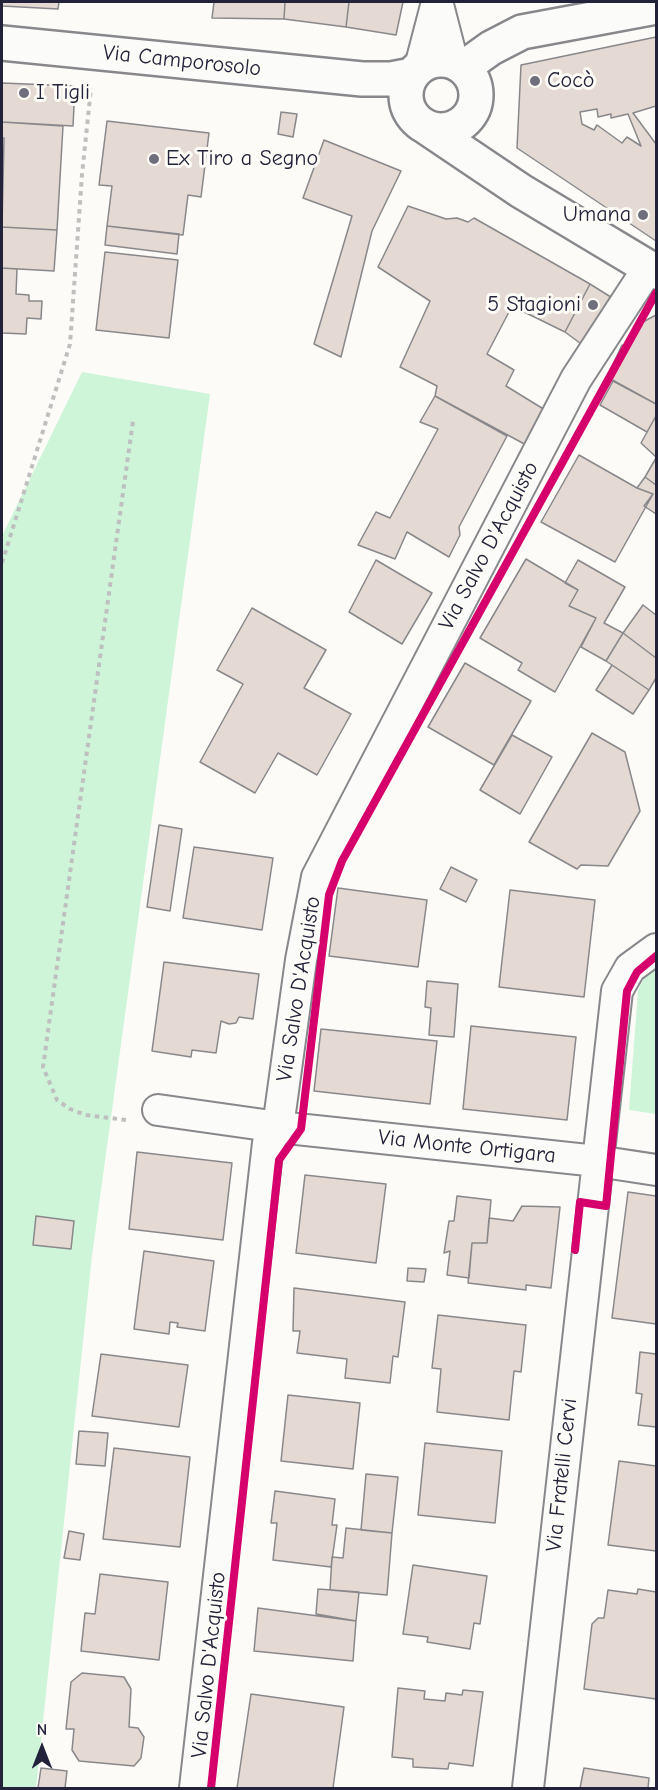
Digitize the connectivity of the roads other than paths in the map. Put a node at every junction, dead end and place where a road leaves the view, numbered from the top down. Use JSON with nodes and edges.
{"nodes":[{"id":1,"x":437,"y":2,"type":"edge"},
{"id":2,"x":657,"y":7,"type":"edge"},
{"id":3,"x":2,"y":43,"type":"edge"},
{"id":4,"x":458,"y":65,"type":"junction"},
{"id":5,"x":416,"y":71,"type":"junction"},
{"id":6,"x":362,"y":79,"type":"junction"},
{"id":7,"x":472,"y":111,"type":"junction"},
{"id":8,"x":416,"y":116,"type":"junction"},
{"id":9,"x":521,"y":191,"type":"junction"},
{"id":10,"x":653,"y":269,"type":"edge"},
{"id":11,"x":657,"y":949,"type":"edge"},
{"id":12,"x":158,"y":1110,"type":"road end"},
{"id":13,"x":278,"y":1126,"type":"junction"},
{"id":14,"x":597,"y":1161,"type":"junction"},
{"id":15,"x":657,"y":1170,"type":"edge"},
{"id":16,"x":195,"y":1788,"type":"edge"},
{"id":17,"x":528,"y":1788,"type":"edge"}],
"edges":[{"from":1,"to":4,"type":"street"},
{"from":1,"to":5,"type":"street"},
{"from":2,"to":4,"type":"street"},
{"from":3,"to":6,"type":"street","name":"Via Camporosolo"},
{"from":4,"to":5,"type":"street"},
{"from":4,"to":7,"type":"street"},
{"from":5,"to":6,"type":"street","name":"Via Camporosolo"},
{"from":5,"to":8,"type":"street"},
{"from":6,"to":8,"type":"street","name":"Via Camporosolo"},
{"from":7,"to":8,"type":"street"},
{"from":7,"to":9,"type":"street"},
{"from":8,"to":9,"type":"street","name":"Via Camporosolo"},
{"from":9,"to":10,"type":"street"},
{"from":10,"to":13,"type":"street","name":"Via Salvo D'Acquisto"},
{"from":11,"to":14,"type":"street","name":"Via Fratelli Cervi"},
{"from":12,"to":13,"type":"street","name":"Via Monte Ortigara"},
{"from":13,"to":14,"type":"street","name":"Via Monte Ortigara"},
{"from":13,"to":16,"type":"street","name":"Via Salvo D'Acquisto"},
{"from":14,"to":15,"type":"street","name":"Via Monte Ortigara"},
{"from":14,"to":17,"type":"street","name":"Via Fratelli Cervi"}]}
